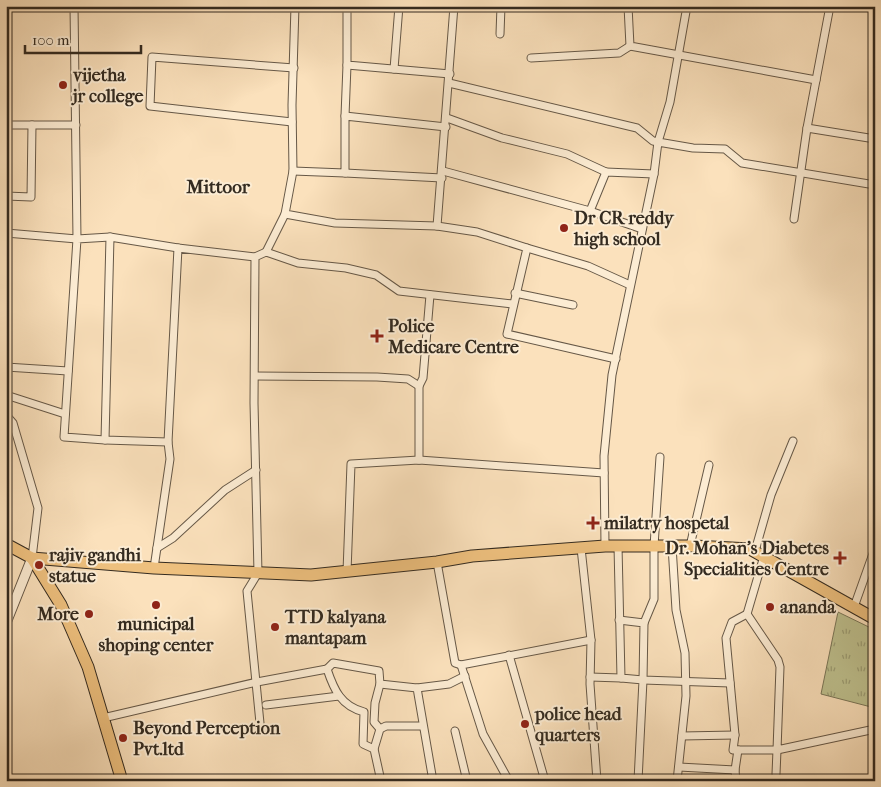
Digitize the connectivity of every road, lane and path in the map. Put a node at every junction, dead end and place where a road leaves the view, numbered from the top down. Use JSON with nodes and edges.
{"nodes":[{"id":1,"x":74,"y":6,"type":"edge"},
{"id":2,"x":295,"y":6,"type":"edge"},
{"id":3,"x":347,"y":6,"type":"edge"},
{"id":4,"x":399,"y":6,"type":"edge"},
{"id":5,"x":454,"y":6,"type":"edge"},
{"id":6,"x":501,"y":6,"type":"edge"},
{"id":7,"x":628,"y":6,"type":"edge"},
{"id":8,"x":687,"y":6,"type":"edge"},
{"id":9,"x":830,"y":6,"type":"edge"},
{"id":10,"x":500,"y":34,"type":"dead end"},
{"id":11,"x":630,"y":46,"type":"junction"},
{"id":12,"x":678,"y":53,"type":"junction"},
{"id":13,"x":531,"y":58,"type":"dead end"},
{"id":14,"x":347,"y":65,"type":"junction"},
{"id":15,"x":294,"y":68,"type":"junction"},
{"id":16,"x":394,"y":69,"type":"junction"},
{"id":17,"x":450,"y":74,"type":"junction"},
{"id":18,"x":816,"y":80,"type":"junction"},
{"id":19,"x":449,"y":82,"type":"junction"},
{"id":20,"x":345,"y":116,"type":"junction"},
{"id":21,"x":446,"y":118,"type":"junction"},
{"id":22,"x":292,"y":122,"type":"junction"},
{"id":23,"x":76,"y":124,"type":"junction"},
{"id":24,"x":6,"y":125,"type":"edge"},
{"id":25,"x":32,"y":125,"type":"junction"},
{"id":26,"x":446,"y":127,"type":"junction"},
{"id":27,"x":807,"y":128,"type":"junction"},
{"id":28,"x":875,"y":139,"type":"edge"},
{"id":29,"x":658,"y":142,"type":"junction"},
{"id":30,"x":294,"y":171,"type":"junction"},
{"id":31,"x":606,"y":172,"type":"junction"},
{"id":32,"x":801,"y":172,"type":"junction"},
{"id":33,"x":345,"y":173,"type":"junction"},
{"id":34,"x":654,"y":174,"type":"junction"},
{"id":35,"x":442,"y":175,"type":"junction"},
{"id":36,"x":875,"y":185,"type":"edge"},
{"id":37,"x":6,"y":196,"type":"edge"},
{"id":38,"x":590,"y":211,"type":"junction"},
{"id":39,"x":285,"y":214,"type":"junction"},
{"id":40,"x":794,"y":219,"type":"dead end"},
{"id":41,"x":438,"y":226,"type":"junction"},
{"id":42,"x":642,"y":229,"type":"junction"},
{"id":43,"x":6,"y":233,"type":"edge"},
{"id":44,"x":110,"y":237,"type":"junction"},
{"id":45,"x":77,"y":239,"type":"junction"},
{"id":46,"x":178,"y":248,"type":"junction"},
{"id":47,"x":527,"y":248,"type":"junction"},
{"id":48,"x":266,"y":252,"type":"junction"},
{"id":49,"x":255,"y":257,"type":"junction"},
{"id":50,"x":630,"y":285,"type":"junction"},
{"id":51,"x":515,"y":292,"type":"junction"},
{"id":52,"x":430,"y":295,"type":"junction"},
{"id":53,"x":513,"y":304,"type":"junction"},
{"id":54,"x":573,"y":305,"type":"dead end"},
{"id":55,"x":616,"y":359,"type":"junction"},
{"id":56,"x":6,"y":367,"type":"edge"},
{"id":57,"x":68,"y":371,"type":"junction"},
{"id":58,"x":255,"y":376,"type":"junction"},
{"id":59,"x":419,"y":386,"type":"junction"},
{"id":60,"x":6,"y":395,"type":"edge"},
{"id":61,"x":65,"y":414,"type":"junction"},
{"id":62,"x":6,"y":415,"type":"edge"},
{"id":63,"x":105,"y":440,"type":"junction"},
{"id":64,"x":793,"y":441,"type":"dead end"},
{"id":65,"x":168,"y":442,"type":"junction"},
{"id":66,"x":660,"y":457,"type":"dead end"},
{"id":67,"x":418,"y":460,"type":"junction"},
{"id":68,"x":709,"y":465,"type":"dead end"},
{"id":69,"x":256,"y":470,"type":"junction"},
{"id":70,"x":604,"y":473,"type":"junction"},
{"id":71,"x":6,"y":544,"type":"edge"},
{"id":72,"x":605,"y":546,"type":"junction"},
{"id":73,"x":618,"y":546,"type":"junction"},
{"id":74,"x":654,"y":546,"type":"junction"},
{"id":75,"x":672,"y":546,"type":"junction"},
{"id":76,"x":690,"y":546,"type":"junction"},
{"id":77,"x":157,"y":548,"type":"junction"},
{"id":78,"x":581,"y":548,"type":"junction"},
{"id":79,"x":875,"y":548,"type":"edge"},
{"id":80,"x":759,"y":554,"type":"junction"},
{"id":81,"x":32,"y":558,"type":"junction"},
{"id":82,"x":437,"y":562,"type":"junction"},
{"id":83,"x":154,"y":568,"type":"junction"},
{"id":84,"x":347,"y":572,"type":"junction"},
{"id":85,"x":258,"y":573,"type":"junction"},
{"id":86,"x":854,"y":607,"type":"junction"},
{"id":87,"x":747,"y":614,"type":"junction"},
{"id":88,"x":875,"y":619,"type":"edge"},
{"id":89,"x":7,"y":620,"type":"edge"},
{"id":90,"x":619,"y":620,"type":"junction"},
{"id":91,"x":644,"y":623,"type":"junction"},
{"id":92,"x":592,"y":640,"type":"junction"},
{"id":93,"x":510,"y":655,"type":"junction"},
{"id":94,"x":461,"y":665,"type":"junction"},
{"id":95,"x":327,"y":669,"type":"junction"},
{"id":96,"x":465,"y":676,"type":"junction"},
{"id":97,"x":590,"y":677,"type":"junction"},
{"id":98,"x":620,"y":678,"type":"junction"},
{"id":99,"x":643,"y":680,"type":"junction"},
{"id":100,"x":257,"y":682,"type":"junction"},
{"id":101,"x":686,"y":682,"type":"junction"},
{"id":102,"x":730,"y":683,"type":"junction"},
{"id":103,"x":380,"y":684,"type":"junction"},
{"id":104,"x":417,"y":688,"type":"junction"},
{"id":105,"x":339,"y":696,"type":"junction"},
{"id":106,"x":266,"y":706,"type":"dead end"},
{"id":107,"x":103,"y":718,"type":"junction"},
{"id":108,"x":260,"y":723,"type":"dead end"},
{"id":109,"x":422,"y":726,"type":"junction"},
{"id":110,"x":380,"y":729,"type":"junction"},
{"id":111,"x":875,"y":729,"type":"edge"},
{"id":112,"x":455,"y":731,"type":"dead end"},
{"id":113,"x":734,"y":735,"type":"junction"},
{"id":114,"x":682,"y":736,"type":"junction"},
{"id":115,"x":374,"y":749,"type":"junction"},
{"id":116,"x":738,"y":750,"type":"junction"},
{"id":117,"x":777,"y":750,"type":"junction"},
{"id":118,"x":679,"y":767,"type":"junction"},
{"id":119,"x":735,"y":770,"type":"junction"},
{"id":120,"x":776,"y":774,"type":"dead end"},
{"id":121,"x":122,"y":781,"type":"edge"},
{"id":122,"x":381,"y":781,"type":"edge"},
{"id":123,"x":433,"y":781,"type":"edge"},
{"id":124,"x":467,"y":781,"type":"edge"},
{"id":125,"x":509,"y":781,"type":"edge"},
{"id":126,"x":545,"y":781,"type":"edge"},
{"id":127,"x":597,"y":781,"type":"edge"},
{"id":128,"x":638,"y":781,"type":"edge"},
{"id":129,"x":677,"y":781,"type":"edge"},
{"id":130,"x":736,"y":781,"type":"edge"}],
"edges":[{"from":1,"to":23,"type":"street"},
{"from":2,"to":15,"type":"street"},
{"from":3,"to":14,"type":"street"},
{"from":4,"to":16,"type":"street"},
{"from":5,"to":17,"type":"street"},
{"from":6,"to":10,"type":"street"},
{"from":7,"to":11,"type":"street"},
{"from":8,"to":12,"type":"street"},
{"from":9,"to":18,"type":"street"},
{"from":11,"to":12,"type":"street"},
{"from":11,"to":13,"type":"street"},
{"from":12,"to":18,"type":"street"},
{"from":12,"to":29,"type":"street"},
{"from":14,"to":16,"type":"street"},
{"from":14,"to":20,"type":"street"},
{"from":15,"to":22,"type":"street"},
{"from":15,"to":22,"type":"street"},
{"from":16,"to":17,"type":"street"},
{"from":17,"to":19,"type":"street"},
{"from":18,"to":27,"type":"street"},
{"from":19,"to":21,"type":"street"},
{"from":19,"to":29,"type":"street"},
{"from":20,"to":26,"type":"street"},
{"from":20,"to":33,"type":"street"},
{"from":21,"to":26,"type":"street"},
{"from":21,"to":31,"type":"street"},
{"from":22,"to":30,"type":"street"},
{"from":23,"to":25,"type":"street"},
{"from":23,"to":45,"type":"street"},
{"from":24,"to":25,"type":"street"},
{"from":25,"to":37,"type":"street"},
{"from":26,"to":35,"type":"street"},
{"from":27,"to":28,"type":"street"},
{"from":27,"to":32,"type":"street"},
{"from":29,"to":32,"type":"street"},
{"from":29,"to":34,"type":"street"},
{"from":30,"to":33,"type":"street"},
{"from":30,"to":39,"type":"street"},
{"from":31,"to":34,"type":"street"},
{"from":31,"to":38,"type":"street"},
{"from":32,"to":36,"type":"street"},
{"from":32,"to":40,"type":"street"},
{"from":33,"to":35,"type":"street"},
{"from":34,"to":42,"type":"street"},
{"from":35,"to":38,"type":"street"},
{"from":35,"to":41,"type":"street"},
{"from":38,"to":42,"type":"street"},
{"from":39,"to":41,"type":"street"},
{"from":39,"to":48,"type":"street"},
{"from":41,"to":47,"type":"street"},
{"from":42,"to":50,"type":"street"},
{"from":43,"to":45,"type":"street"},
{"from":44,"to":45,"type":"street"},
{"from":44,"to":46,"type":"street"},
{"from":44,"to":63,"type":"street"},
{"from":45,"to":57,"type":"street"},
{"from":46,"to":49,"type":"street"},
{"from":46,"to":65,"type":"street"},
{"from":47,"to":50,"type":"street"},
{"from":47,"to":51,"type":"street"},
{"from":48,"to":49,"type":"street"},
{"from":48,"to":52,"type":"street"},
{"from":49,"to":58,"type":"street"},
{"from":50,"to":55,"type":"street"},
{"from":51,"to":53,"type":"street"},
{"from":51,"to":54,"type":"street"},
{"from":52,"to":53,"type":"street"},
{"from":52,"to":59,"type":"street"},
{"from":53,"to":55,"type":"street"},
{"from":55,"to":70,"type":"street"},
{"from":56,"to":57,"type":"street"},
{"from":57,"to":61,"type":"street"},
{"from":58,"to":59,"type":"street"},
{"from":58,"to":69,"type":"street"},
{"from":59,"to":67,"type":"street"},
{"from":60,"to":61,"type":"street"},
{"from":61,"to":63,"type":"street"},
{"from":62,"to":81,"type":"street"},
{"from":63,"to":65,"type":"street"},
{"from":64,"to":80,"type":"street"},
{"from":65,"to":77,"type":"street"},
{"from":66,"to":74,"type":"street"},
{"from":67,"to":70,"type":"street"},
{"from":67,"to":84,"type":"street"},
{"from":68,"to":76,"type":"street"},
{"from":69,"to":77,"type":"street"},
{"from":69,"to":85,"type":"street"},
{"from":70,"to":72,"type":"street"},
{"from":71,"to":81,"type":"main road"},
{"from":72,"to":73,"type":"main road"},
{"from":72,"to":78,"type":"main road"},
{"from":73,"to":74,"type":"main road"},
{"from":73,"to":90,"type":"street"},
{"from":74,"to":75,"type":"main road"},
{"from":74,"to":91,"type":"street"},
{"from":75,"to":76,"type":"main road"},
{"from":75,"to":101,"type":"street"},
{"from":76,"to":80,"type":"main road"},
{"from":77,"to":83,"type":"street"},
{"from":78,"to":82,"type":"main road"},
{"from":78,"to":92,"type":"street"},
{"from":79,"to":86,"type":"street"},
{"from":80,"to":86,"type":"main road"},
{"from":80,"to":87,"type":"street"},
{"from":81,"to":83,"type":"main road"},
{"from":81,"to":89,"type":"street"},
{"from":81,"to":107,"type":"main road"},
{"from":82,"to":84,"type":"main road"},
{"from":82,"to":94,"type":"street"},
{"from":83,"to":85,"type":"main road"},
{"from":84,"to":85,"type":"main road"},
{"from":85,"to":100,"type":"street"},
{"from":86,"to":88,"type":"main road"},
{"from":87,"to":102,"type":"street"},
{"from":87,"to":117,"type":"street"},
{"from":90,"to":91,"type":"street"},
{"from":90,"to":98,"type":"street"},
{"from":91,"to":99,"type":"street"},
{"from":92,"to":93,"type":"street"},
{"from":92,"to":97,"type":"street"},
{"from":93,"to":94,"type":"street"},
{"from":93,"to":126,"type":"street"},
{"from":94,"to":96,"type":"street"},
{"from":95,"to":100,"type":"street"},
{"from":95,"to":103,"type":"street"},
{"from":95,"to":105,"type":"street"},
{"from":96,"to":104,"type":"street"},
{"from":96,"to":125,"type":"street"},
{"from":97,"to":98,"type":"street"},
{"from":97,"to":127,"type":"street"},
{"from":98,"to":99,"type":"street"},
{"from":99,"to":101,"type":"street"},
{"from":99,"to":128,"type":"street"},
{"from":100,"to":107,"type":"street"},
{"from":100,"to":108,"type":"street"},
{"from":101,"to":102,"type":"street"},
{"from":101,"to":114,"type":"street"},
{"from":102,"to":113,"type":"street"},
{"from":103,"to":104,"type":"street"},
{"from":103,"to":110,"type":"street"},
{"from":104,"to":109,"type":"street"},
{"from":105,"to":106,"type":"street"},
{"from":105,"to":115,"type":"street"},
{"from":107,"to":121,"type":"main road"},
{"from":109,"to":110,"type":"street"},
{"from":109,"to":123,"type":"street"},
{"from":110,"to":115,"type":"street"},
{"from":111,"to":117,"type":"street"},
{"from":112,"to":124,"type":"street"},
{"from":113,"to":114,"type":"street"},
{"from":113,"to":116,"type":"street"},
{"from":114,"to":118,"type":"street"},
{"from":115,"to":122,"type":"street"},
{"from":116,"to":117,"type":"street"},
{"from":116,"to":119,"type":"street"},
{"from":117,"to":120,"type":"street"},
{"from":118,"to":119,"type":"street"},
{"from":118,"to":129,"type":"street"},
{"from":119,"to":130,"type":"street"}]}
